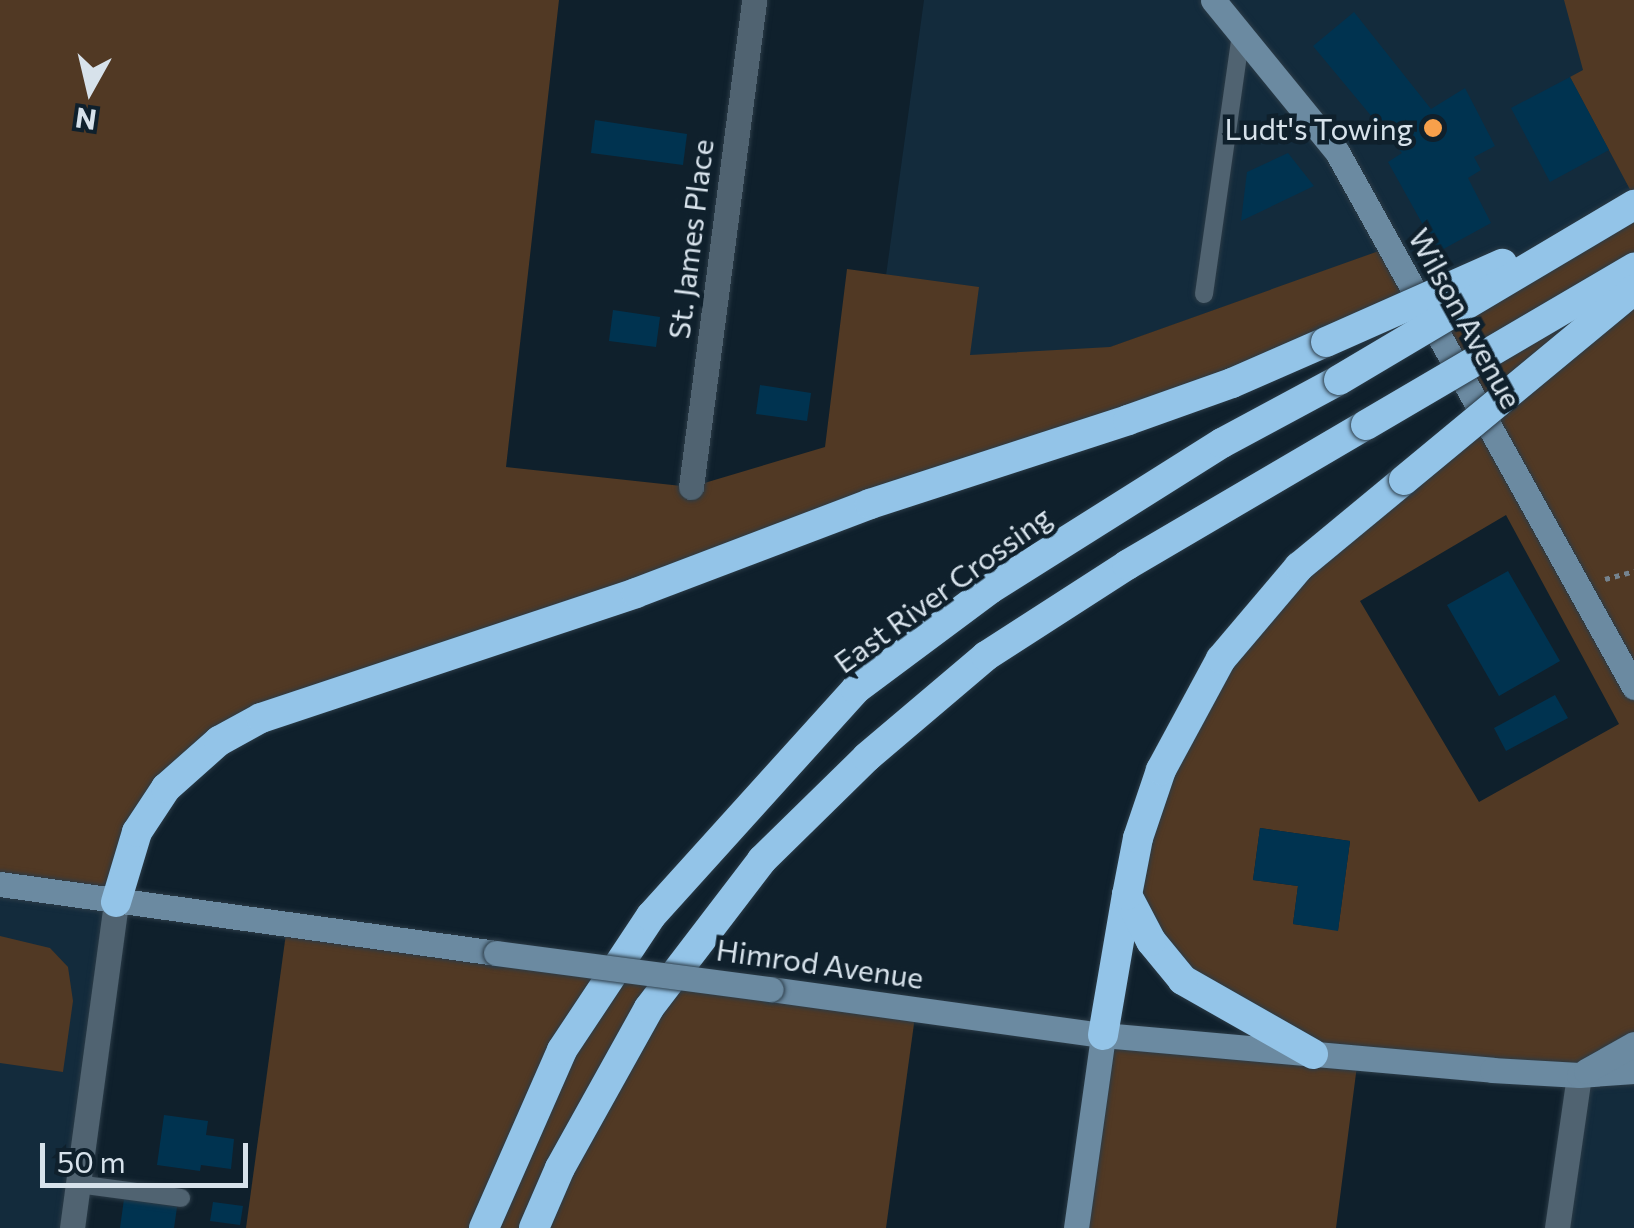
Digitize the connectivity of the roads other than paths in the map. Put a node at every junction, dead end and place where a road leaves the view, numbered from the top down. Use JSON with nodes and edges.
{"nodes":[{"id":1,"x":754,"y":0,"type":"edge"},
{"id":2,"x":1212,"y":0,"type":"edge"},
{"id":3,"x":1241,"y":35,"type":"junction"},
{"id":4,"x":1631,"y":207,"type":"edge"},
{"id":5,"x":1634,"y":268,"type":"edge"},
{"id":6,"x":1634,"y":290,"type":"edge"},
{"id":7,"x":1204,"y":294,"type":"dead end"},
{"id":8,"x":691,"y":486,"type":"dead end"},
{"id":9,"x":1634,"y":687,"type":"edge"},
{"id":10,"x":0,"y":884,"type":"edge"},
{"id":11,"x":1127,"y":895,"type":"junction"},
{"id":12,"x":116,"y":902,"type":"junction"},
{"id":13,"x":1102,"y":1035,"type":"junction"},
{"id":14,"x":1634,"y":1044,"type":"edge"},
{"id":15,"x":1313,"y":1054,"type":"junction"},
{"id":16,"x":1634,"y":1071,"type":"edge"},
{"id":17,"x":1579,"y":1075,"type":"junction"},
{"id":18,"x":78,"y":1184,"type":"junction"},
{"id":19,"x":181,"y":1198,"type":"dead end"},
{"id":20,"x":72,"y":1228,"type":"edge"},
{"id":21,"x":484,"y":1228,"type":"edge"},
{"id":22,"x":534,"y":1228,"type":"edge"},
{"id":23,"x":1076,"y":1228,"type":"edge"},
{"id":24,"x":1557,"y":1228,"type":"edge"}],
"edges":[{"from":1,"to":8,"type":"street","name":"St. James Place"},
{"from":2,"to":3,"type":"main road","name":"Wilson Avenue"},
{"from":3,"to":7,"type":"lane"},
{"from":3,"to":9,"type":"main road","name":"Wilson Avenue"},
{"from":4,"to":12,"type":"highway","bridge":true},
{"from":4,"to":21,"type":"highway","name":"East River Crossing","bridge":true},
{"from":5,"to":22,"type":"highway","bridge":true},
{"from":6,"to":11,"type":"highway","bridge":true},
{"from":10,"to":12,"type":"main road","name":"Himrod Avenue"},
{"from":11,"to":13,"type":"highway"},
{"from":11,"to":15,"type":"highway"},
{"from":12,"to":13,"type":"main road","name":"Himrod Avenue","bridge":true},
{"from":12,"to":18,"type":"street"},
{"from":13,"to":15,"type":"main road","name":"Himrod Avenue"},
{"from":13,"to":23,"type":"main road"},
{"from":14,"to":17,"type":"main road"},
{"from":15,"to":17,"type":"main road","name":"Himrod Avenue"},
{"from":16,"to":17,"type":"main road","name":"Himrod Avenue"},
{"from":17,"to":24,"type":"street"},
{"from":18,"to":19,"type":"lane"},
{"from":18,"to":20,"type":"street"}]}
